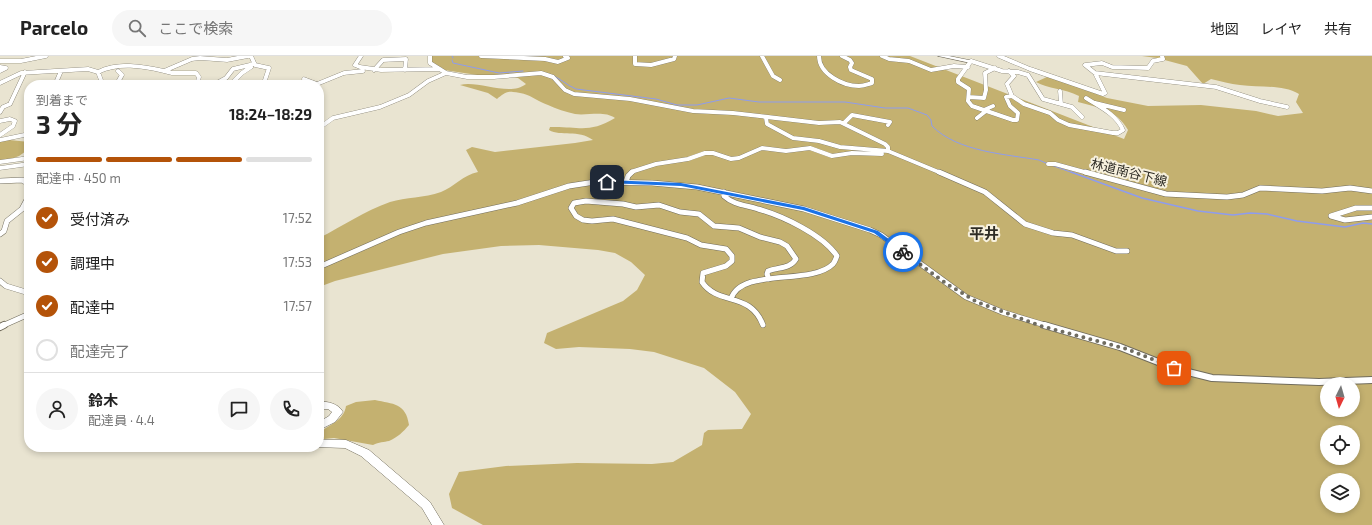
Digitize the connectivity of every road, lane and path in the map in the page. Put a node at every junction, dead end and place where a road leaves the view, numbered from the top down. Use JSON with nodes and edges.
{"nodes":[{"id":1,"x":13,"y":56,"type":"edge"},
{"id":2,"x":46,"y":56,"type":"edge"},
{"id":3,"x":249,"y":56,"type":"edge"},
{"id":4,"x":361,"y":56,"type":"edge"},
{"id":5,"x":430,"y":56,"type":"edge"},
{"id":6,"x":481,"y":56,"type":"edge"},
{"id":7,"x":565,"y":56,"type":"edge"},
{"id":8,"x":635,"y":56,"type":"edge"},
{"id":9,"x":675,"y":56,"type":"edge"},
{"id":10,"x":762,"y":56,"type":"edge"},
{"id":11,"x":819,"y":56,"type":"edge"},
{"id":12,"x":842,"y":56,"type":"edge"},
{"id":13,"x":882,"y":56,"type":"edge"},
{"id":14,"x":940,"y":56,"type":"edge"},
{"id":15,"x":999,"y":56,"type":"edge"},
{"id":16,"x":1162,"y":56,"type":"edge"},
{"id":17,"x":0,"y":61,"type":"edge"},
{"id":18,"x":6,"y":61,"type":"junction"},
{"id":19,"x":971,"y":61,"type":"junction"},
{"id":20,"x":913,"y":63,"type":"junction"},
{"id":21,"x":255,"y":65,"type":"junction"},
{"id":22,"x":109,"y":66,"type":"junction"},
{"id":23,"x":0,"y":67,"type":"edge"},
{"id":24,"x":907,"y":67,"type":"dead end"},
{"id":25,"x":968,"y":67,"type":"junction"},
{"id":26,"x":995,"y":68,"type":"junction"},
{"id":27,"x":88,"y":69,"type":"junction"},
{"id":28,"x":440,"y":69,"type":"junction"},
{"id":29,"x":374,"y":70,"type":"junction"},
{"id":30,"x":383,"y":70,"type":"junction"},
{"id":31,"x":405,"y":70,"type":"junction"},
{"id":32,"x":0,"y":71,"type":"edge"},
{"id":33,"x":61,"y":71,"type":"junction"},
{"id":34,"x":118,"y":71,"type":"dead end"},
{"id":35,"x":164,"y":71,"type":"junction"},
{"id":36,"x":1009,"y":71,"type":"junction"},
{"id":37,"x":25,"y":72,"type":"junction"},
{"id":38,"x":98,"y":72,"type":"junction"},
{"id":39,"x":446,"y":73,"type":"junction"},
{"id":40,"x":1095,"y":73,"type":"junction"},
{"id":41,"x":57,"y":80,"type":"edge"},
{"id":42,"x":101,"y":80,"type":"edge"},
{"id":43,"x":119,"y":80,"type":"edge"},
{"id":44,"x":198,"y":80,"type":"edge"},
{"id":45,"x":222,"y":80,"type":"edge"},
{"id":46,"x":234,"y":80,"type":"edge"},
{"id":47,"x":265,"y":80,"type":"edge"},
{"id":48,"x":780,"y":80,"type":"dead end"},
{"id":49,"x":324,"y":81,"type":"edge"},
{"id":50,"x":0,"y":83,"type":"edge"},
{"id":51,"x":1060,"y":91,"type":"dead end"},
{"id":52,"x":1012,"y":96,"type":"junction"},
{"id":53,"x":969,"y":97,"type":"junction"},
{"id":54,"x":1086,"y":98,"type":"dead end"},
{"id":55,"x":1093,"y":103,"type":"junction"},
{"id":56,"x":1060,"y":104,"type":"junction"},
{"id":57,"x":993,"y":106,"type":"dead end"},
{"id":58,"x":1287,"y":107,"type":"dead end"},
{"id":59,"x":1,"y":109,"type":"edge"},
{"id":60,"x":1124,"y":110,"type":"dead end"},
{"id":61,"x":985,"y":111,"type":"junction"},
{"id":62,"x":1082,"y":117,"type":"dead end"},
{"id":63,"x":766,"y":118,"type":"junction"},
{"id":64,"x":977,"y":118,"type":"dead end"},
{"id":65,"x":1016,"y":120,"type":"junction"},
{"id":66,"x":0,"y":121,"type":"edge"},
{"id":67,"x":844,"y":123,"type":"junction"},
{"id":68,"x":324,"y":124,"type":"edge"},
{"id":69,"x":1010,"y":124,"type":"dead end"},
{"id":70,"x":888,"y":125,"type":"dead end"},
{"id":71,"x":0,"y":135,"type":"edge"},
{"id":72,"x":24,"y":135,"type":"edge"},
{"id":73,"x":0,"y":140,"type":"edge"},
{"id":74,"x":888,"y":151,"type":"junction"},
{"id":75,"x":24,"y":159,"type":"edge"},
{"id":76,"x":0,"y":162,"type":"edge"},
{"id":77,"x":1048,"y":164,"type":"dead end"},
{"id":78,"x":24,"y":165,"type":"edge"},
{"id":79,"x":0,"y":168,"type":"edge"},
{"id":80,"x":0,"y":181,"type":"edge"},
{"id":81,"x":24,"y":181,"type":"edge"},
{"id":82,"x":626,"y":182,"type":"junction"},
{"id":83,"x":1372,"y":191,"type":"edge"},
{"id":84,"x":724,"y":192,"type":"junction"},
{"id":85,"x":24,"y":205,"type":"edge"},
{"id":86,"x":1372,"y":208,"type":"edge"},
{"id":87,"x":1372,"y":218,"type":"edge"},
{"id":88,"x":0,"y":234,"type":"edge"},
{"id":89,"x":1127,"y":251,"type":"dead end"},
{"id":90,"x":324,"y":266,"type":"edge"},
{"id":91,"x":769,"y":279,"type":"junction"},
{"id":92,"x":0,"y":281,"type":"edge"},
{"id":93,"x":24,"y":291,"type":"edge"},
{"id":94,"x":731,"y":299,"type":"junction"},
{"id":95,"x":24,"y":316,"type":"edge"},
{"id":96,"x":763,"y":325,"type":"dead end"},
{"id":97,"x":0,"y":327,"type":"edge"},
{"id":98,"x":1372,"y":380,"type":"edge"},
{"id":99,"x":324,"y":405,"type":"edge"},
{"id":100,"x":324,"y":423,"type":"edge"},
{"id":101,"x":324,"y":444,"type":"edge"},
{"id":102,"x":438,"y":525,"type":"edge"}],
"edges":[{"from":1,"to":18,"type":"street"},
{"from":2,"to":18,"type":"street"},
{"from":3,"to":21,"type":"street"},
{"from":3,"to":35,"type":"street"},
{"from":4,"to":29,"type":"street"},
{"from":5,"to":28,"type":"street"},
{"from":6,"to":7,"type":"street"},
{"from":8,"to":9,"type":"street"},
{"from":10,"to":48,"type":"street"},
{"from":11,"to":12,"type":"street"},
{"from":13,"to":20,"type":"street"},
{"from":14,"to":19,"type":"street"},
{"from":15,"to":40,"type":"street"},
{"from":16,"to":40,"type":"street"},
{"from":17,"to":18,"type":"street"},
{"from":19,"to":25,"type":"street"},
{"from":19,"to":26,"type":"street"},
{"from":20,"to":24,"type":"street"},
{"from":20,"to":25,"type":"street"},
{"from":21,"to":45,"type":"street"},
{"from":21,"to":46,"type":"street"},
{"from":21,"to":47,"type":"street"},
{"from":22,"to":27,"type":"street"},
{"from":22,"to":35,"type":"street"},
{"from":22,"to":38,"type":"street"},
{"from":23,"to":32,"type":"street"},
{"from":25,"to":53,"type":"street"},
{"from":26,"to":36,"type":"street"},
{"from":26,"to":53,"type":"street"},
{"from":27,"to":33,"type":"street"},
{"from":27,"to":38,"type":"street"},
{"from":28,"to":31,"type":"street"},
{"from":28,"to":39,"type":"street"},
{"from":29,"to":30,"type":"street"},
{"from":29,"to":31,"type":"street"},
{"from":30,"to":31,"type":"street"},
{"from":30,"to":49,"type":"street"},
{"from":33,"to":37,"type":"street"},
{"from":33,"to":41,"type":"street"},
{"from":34,"to":43,"type":"street"},
{"from":35,"to":44,"type":"street"},
{"from":36,"to":52,"type":"street"},
{"from":36,"to":56,"type":"street"},
{"from":37,"to":50,"type":"street"},
{"from":37,"to":59,"type":"street"},
{"from":38,"to":42,"type":"street"},
{"from":39,"to":63,"type":"street"},
{"from":39,"to":68,"type":"street"},
{"from":40,"to":58,"type":"street"},
{"from":51,"to":56,"type":"street"},
{"from":52,"to":55,"type":"street"},
{"from":52,"to":65,"type":"street"},
{"from":53,"to":61,"type":"street"},
{"from":54,"to":55,"type":"street"},
{"from":55,"to":60,"type":"street"},
{"from":56,"to":62,"type":"street"},
{"from":57,"to":61,"type":"street"},
{"from":61,"to":64,"type":"street"},
{"from":61,"to":65,"type":"street"},
{"from":63,"to":67,"type":"street"},
{"from":63,"to":74,"type":"street"},
{"from":65,"to":69,"type":"street"},
{"from":66,"to":71,"type":"street"},
{"from":67,"to":70,"type":"street"},
{"from":67,"to":74,"type":"street"},
{"from":72,"to":73,"type":"street"},
{"from":74,"to":82,"type":"street"},
{"from":74,"to":89,"type":"street"},
{"from":75,"to":76,"type":"street"},
{"from":77,"to":83,"type":"street","name":"林道南谷下線"},
{"from":78,"to":79,"type":"street"},
{"from":80,"to":81,"type":"street"},
{"from":82,"to":84,"type":"street"},
{"from":82,"to":90,"type":"street"},
{"from":84,"to":91,"type":"street"},
{"from":84,"to":98,"type":"street"},
{"from":85,"to":88,"type":"street"},
{"from":86,"to":87,"type":"street"},
{"from":91,"to":94,"type":"street"},
{"from":91,"to":94,"type":"street"},
{"from":92,"to":93,"type":"street"},
{"from":94,"to":96,"type":"street"},
{"from":95,"to":97,"type":"street"},
{"from":99,"to":100,"type":"street"},
{"from":101,"to":102,"type":"street"}]}
